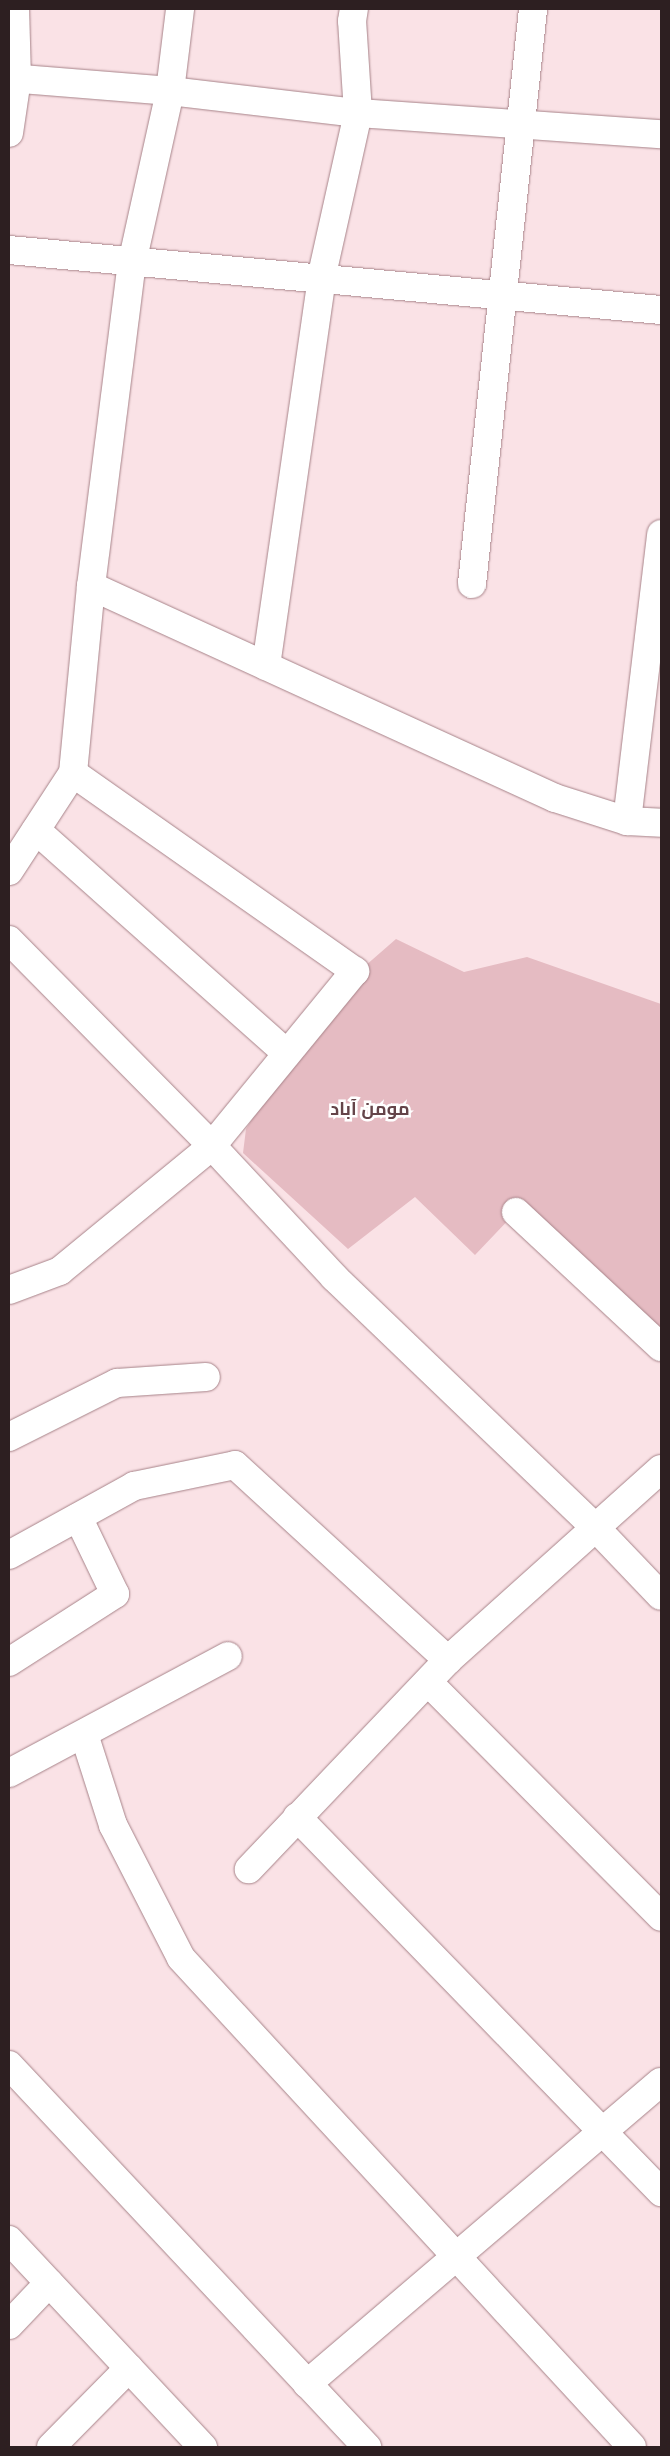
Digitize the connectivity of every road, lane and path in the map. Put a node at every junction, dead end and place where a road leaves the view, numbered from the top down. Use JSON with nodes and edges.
{"nodes":[{"id":1,"x":15,"y":9,"type":"edge"},
{"id":2,"x":180,"y":9,"type":"edge"},
{"id":3,"x":354,"y":9,"type":"edge"},
{"id":4,"x":533,"y":9,"type":"edge"},
{"id":5,"x":13,"y":78,"type":"edge"},
{"id":6,"x":170,"y":91,"type":"junction"},
{"id":7,"x":358,"y":113,"type":"junction"},
{"id":8,"x":521,"y":122,"type":"junction"},
{"id":9,"x":9,"y":133,"type":"edge"},
{"id":10,"x":661,"y":134,"type":"edge"},
{"id":11,"x":9,"y":250,"type":"edge"},
{"id":12,"x":132,"y":264,"type":"junction"},
{"id":13,"x":324,"y":280,"type":"junction"},
{"id":14,"x":501,"y":296,"type":"junction"},
{"id":15,"x":661,"y":310,"type":"edge"},
{"id":16,"x":661,"y":534,"type":"edge"},
{"id":17,"x":472,"y":584,"type":"dead end"},
{"id":18,"x":91,"y":586,"type":"junction"},
{"id":19,"x":266,"y":666,"type":"junction"},
{"id":20,"x":74,"y":773,"type":"junction"},
{"id":21,"x":628,"y":822,"type":"junction"},
{"id":22,"x":661,"y":823,"type":"edge"},
{"id":23,"x":36,"y":830,"type":"junction"},
{"id":24,"x":9,"y":871,"type":"edge"},
{"id":25,"x":9,"y":940,"type":"edge"},
{"id":26,"x":286,"y":1053,"type":"junction"},
{"id":27,"x":212,"y":1146,"type":"junction"},
{"id":28,"x":516,"y":1212,"type":"dead end"},
{"id":29,"x":9,"y":1290,"type":"edge"},
{"id":30,"x":661,"y":1347,"type":"edge"},
{"id":31,"x":206,"y":1377,"type":"dead end"},
{"id":32,"x":9,"y":1437,"type":"edge"},
{"id":33,"x":661,"y":1469,"type":"edge"},
{"id":34,"x":78,"y":1517,"type":"junction"},
{"id":35,"x":595,"y":1527,"type":"junction"},
{"id":36,"x":9,"y":1555,"type":"edge"},
{"id":37,"x":661,"y":1596,"type":"edge"},
{"id":38,"x":228,"y":1656,"type":"dead end"},
{"id":39,"x":448,"y":1660,"type":"junction"},
{"id":40,"x":9,"y":1662,"type":"edge"},
{"id":41,"x":428,"y":1682,"type":"junction"},
{"id":42,"x":84,"y":1734,"type":"junction"},
{"id":43,"x":9,"y":1773,"type":"edge"},
{"id":44,"x":297,"y":1818,"type":"junction"},
{"id":45,"x":249,"y":1869,"type":"dead end"},
{"id":46,"x":661,"y":1917,"type":"edge"},
{"id":47,"x":9,"y":2064,"type":"edge"},
{"id":48,"x":661,"y":2082,"type":"edge"},
{"id":49,"x":603,"y":2132,"type":"junction"},
{"id":50,"x":661,"y":2192,"type":"edge"},
{"id":51,"x":9,"y":2240,"type":"edge"},
{"id":52,"x":455,"y":2257,"type":"junction"},
{"id":53,"x":49,"y":2283,"type":"junction"},
{"id":54,"x":9,"y":2325,"type":"edge"},
{"id":55,"x":130,"y":2368,"type":"junction"},
{"id":56,"x":307,"y":2384,"type":"junction"},
{"id":57,"x":51,"y":2447,"type":"edge"},
{"id":58,"x":203,"y":2447,"type":"edge"},
{"id":59,"x":367,"y":2447,"type":"edge"},
{"id":60,"x":632,"y":2447,"type":"edge"}],
"edges":[{"from":1,"to":5,"type":"street"},
{"from":2,"to":6,"type":"street"},
{"from":3,"to":7,"type":"street"},
{"from":4,"to":8,"type":"street"},
{"from":5,"to":6,"type":"street"},
{"from":5,"to":9,"type":"street"},
{"from":6,"to":7,"type":"street"},
{"from":6,"to":12,"type":"street"},
{"from":7,"to":8,"type":"street"},
{"from":7,"to":13,"type":"street"},
{"from":8,"to":10,"type":"street"},
{"from":8,"to":14,"type":"street"},
{"from":11,"to":12,"type":"street"},
{"from":12,"to":13,"type":"street"},
{"from":12,"to":18,"type":"street"},
{"from":13,"to":14,"type":"street"},
{"from":13,"to":19,"type":"street"},
{"from":14,"to":15,"type":"street"},
{"from":14,"to":17,"type":"street"},
{"from":16,"to":21,"type":"street"},
{"from":18,"to":19,"type":"street"},
{"from":18,"to":20,"type":"street"},
{"from":19,"to":21,"type":"street"},
{"from":20,"to":23,"type":"street"},
{"from":20,"to":26,"type":"street"},
{"from":21,"to":22,"type":"street"},
{"from":23,"to":24,"type":"street"},
{"from":23,"to":26,"type":"street"},
{"from":25,"to":27,"type":"street"},
{"from":26,"to":27,"type":"street"},
{"from":27,"to":29,"type":"street"},
{"from":27,"to":35,"type":"street"},
{"from":28,"to":30,"type":"street"},
{"from":31,"to":32,"type":"street"},
{"from":33,"to":35,"type":"street"},
{"from":34,"to":36,"type":"street"},
{"from":34,"to":39,"type":"street"},
{"from":34,"to":40,"type":"street"},
{"from":35,"to":37,"type":"street"},
{"from":35,"to":39,"type":"street"},
{"from":38,"to":42,"type":"street"},
{"from":39,"to":41,"type":"street"},
{"from":41,"to":44,"type":"street"},
{"from":41,"to":46,"type":"street"},
{"from":42,"to":43,"type":"street"},
{"from":42,"to":52,"type":"street"},
{"from":44,"to":45,"type":"street"},
{"from":44,"to":49,"type":"street"},
{"from":47,"to":56,"type":"street"},
{"from":48,"to":49,"type":"street"},
{"from":49,"to":50,"type":"street"},
{"from":49,"to":52,"type":"street"},
{"from":51,"to":53,"type":"street"},
{"from":52,"to":56,"type":"street"},
{"from":52,"to":60,"type":"street"},
{"from":53,"to":54,"type":"street"},
{"from":53,"to":55,"type":"street"},
{"from":55,"to":57,"type":"street"},
{"from":55,"to":58,"type":"street"},
{"from":56,"to":59,"type":"street"}]}
